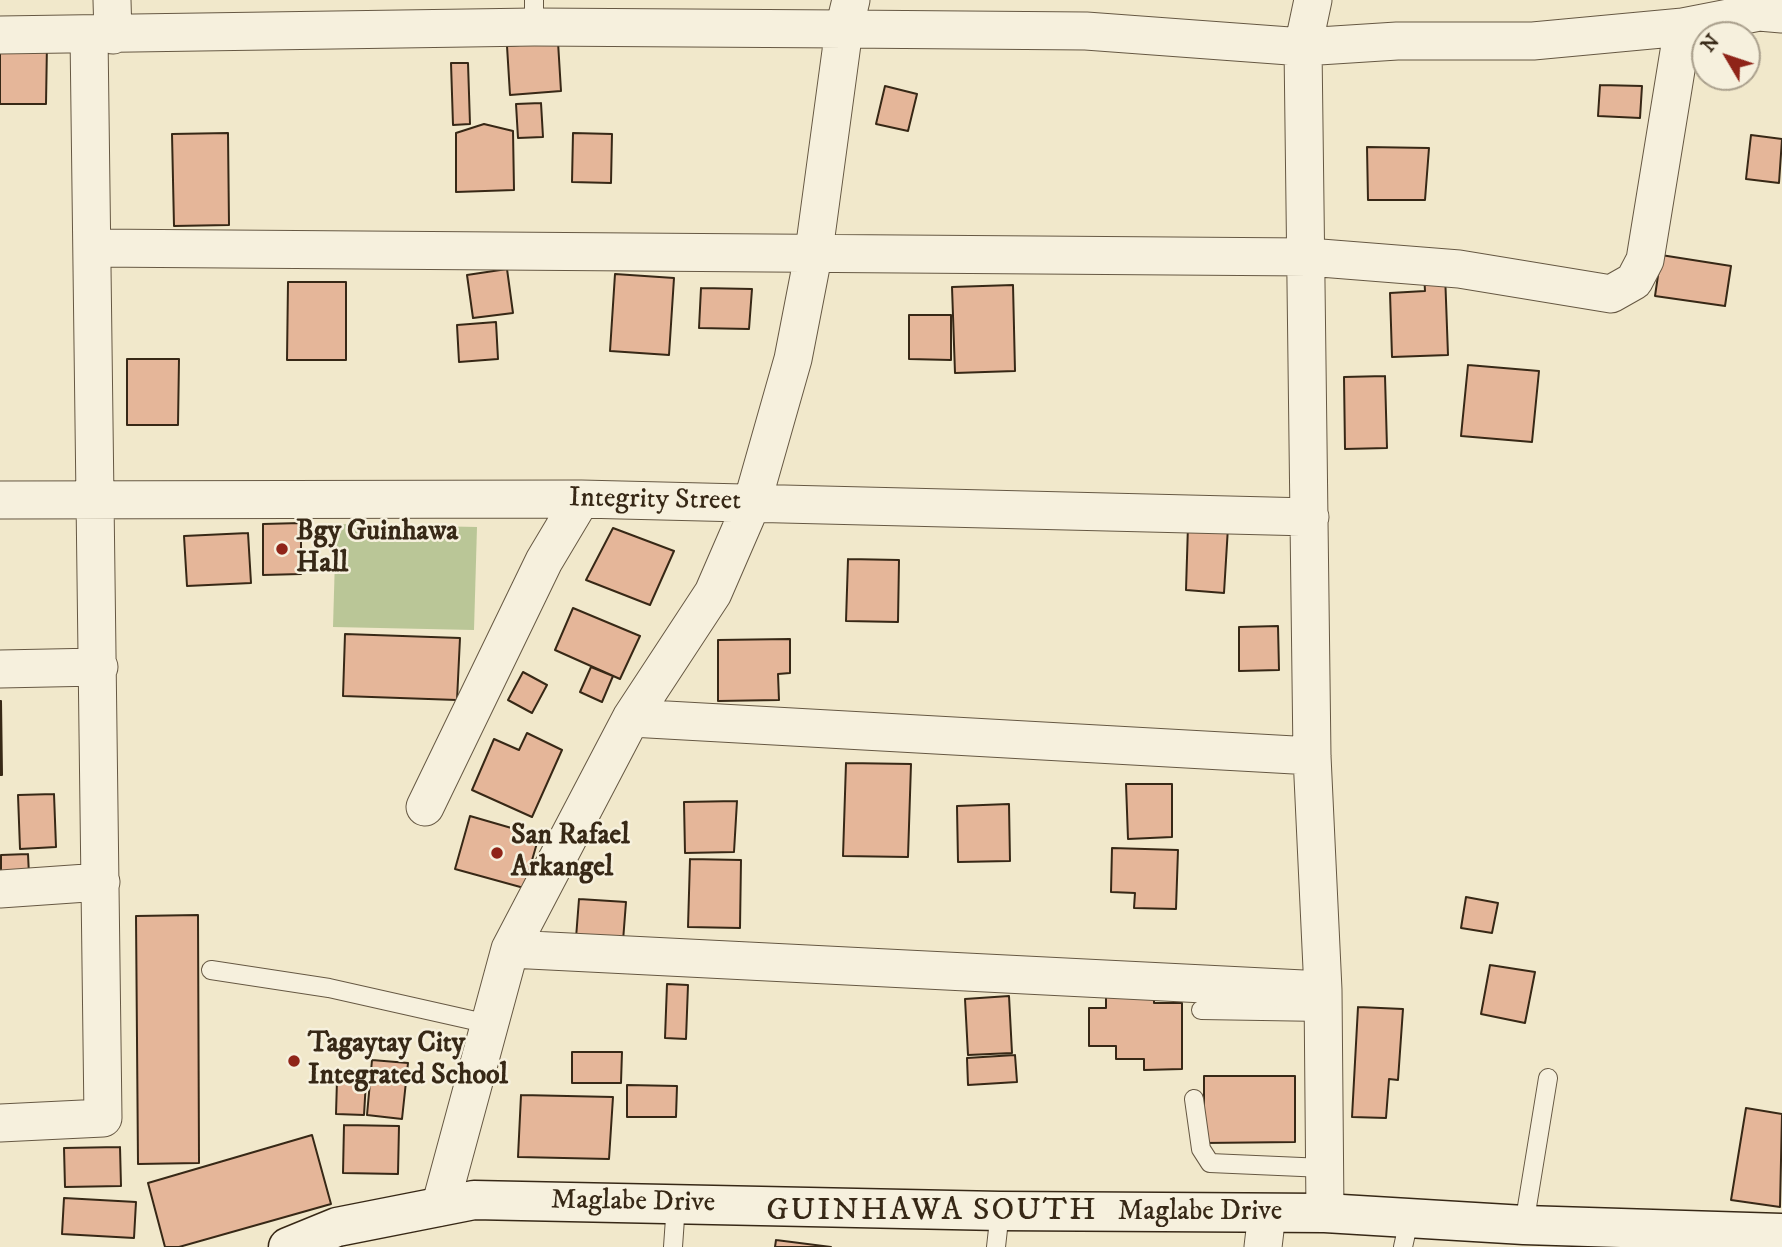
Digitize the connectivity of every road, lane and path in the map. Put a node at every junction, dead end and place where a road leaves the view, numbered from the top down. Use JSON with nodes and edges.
{"nodes":[{"id":1,"x":1313,"y":0,"type":"edge"},
{"id":2,"x":1769,"y":9,"type":"edge"},
{"id":3,"x":534,"y":13,"type":"edge"},
{"id":4,"x":847,"y":14,"type":"edge"},
{"id":5,"x":105,"y":23,"type":"edge"},
{"id":6,"x":1684,"y":27,"type":"junction"},
{"id":7,"x":0,"y":35,"type":"edge"},
{"id":8,"x":1303,"y":47,"type":"junction"},
{"id":9,"x":93,"y":248,"type":"junction"},
{"id":10,"x":814,"y":251,"type":"junction"},
{"id":11,"x":1308,"y":257,"type":"junction"},
{"id":12,"x":93,"y":498,"type":"junction"},
{"id":13,"x":581,"y":499,"type":"junction"},
{"id":14,"x":0,"y":500,"type":"edge"},
{"id":15,"x":752,"y":503,"type":"junction"},
{"id":16,"x":1310,"y":517,"type":"junction"},
{"id":17,"x":99,"y":667,"type":"junction"},
{"id":18,"x":0,"y":669,"type":"edge"},
{"id":19,"x":631,"y":718,"type":"junction"},
{"id":20,"x":1312,"y":756,"type":"junction"},
{"id":21,"x":425,"y":807,"type":"dead end"},
{"id":22,"x":101,"y":882,"type":"junction"},
{"id":23,"x":0,"y":889,"type":"edge"},
{"id":24,"x":510,"y":949,"type":"junction"},
{"id":25,"x":211,"y":970,"type":"dead end"},
{"id":26,"x":1323,"y":1001,"type":"junction"},
{"id":27,"x":1201,"y":1010,"type":"dead end"},
{"id":28,"x":489,"y":1024,"type":"junction"},
{"id":29,"x":1548,"y":1078,"type":"dead end"},
{"id":30,"x":1194,"y":1099,"type":"dead end"},
{"id":31,"x":0,"y":1123,"type":"edge"},
{"id":32,"x":1324,"y":1168,"type":"junction"},
{"id":33,"x":676,"y":1204,"type":"junction"},
{"id":34,"x":440,"y":1207,"type":"junction"},
{"id":35,"x":1325,"y":1213,"type":"junction"},
{"id":36,"x":1524,"y":1225,"type":"junction"},
{"id":37,"x":998,"y":1229,"type":"edge"},
{"id":38,"x":1265,"y":1230,"type":"edge"},
{"id":39,"x":1406,"y":1233,"type":"edge"},
{"id":40,"x":1782,"y":1233,"type":"edge"},
{"id":41,"x":1641,"y":1237,"type":"edge"},
{"id":42,"x":288,"y":1247,"type":"edge"},
{"id":43,"x":673,"y":1247,"type":"edge"}],
"edges":[{"from":1,"to":8,"type":"street"},
{"from":2,"to":6,"type":"street"},
{"from":3,"to":4,"type":"street"},
{"from":3,"to":5,"type":"street"},
{"from":4,"to":8,"type":"street"},
{"from":4,"to":10,"type":"street"},
{"from":5,"to":7,"type":"street"},
{"from":5,"to":9,"type":"street"},
{"from":6,"to":8,"type":"street"},
{"from":6,"to":11,"type":"street"},
{"from":8,"to":11,"type":"street"},
{"from":9,"to":10,"type":"street"},
{"from":9,"to":12,"type":"street"},
{"from":10,"to":11,"type":"street"},
{"from":10,"to":15,"type":"street"},
{"from":11,"to":16,"type":"street"},
{"from":12,"to":13,"type":"street","name":"Integrity Street"},
{"from":12,"to":14,"type":"street","name":"Integrity Street"},
{"from":12,"to":17,"type":"street"},
{"from":13,"to":15,"type":"street","name":"Integrity Street"},
{"from":13,"to":21,"type":"street"},
{"from":15,"to":16,"type":"street","name":"Integrity Street"},
{"from":15,"to":19,"type":"street"},
{"from":16,"to":20,"type":"street"},
{"from":17,"to":18,"type":"street"},
{"from":17,"to":22,"type":"street"},
{"from":19,"to":20,"type":"street"},
{"from":19,"to":24,"type":"street"},
{"from":20,"to":26,"type":"street"},
{"from":22,"to":23,"type":"street"},
{"from":22,"to":31,"type":"street"},
{"from":24,"to":26,"type":"street"},
{"from":24,"to":28,"type":"street"},
{"from":25,"to":28,"type":"lane"},
{"from":26,"to":27,"type":"lane"},
{"from":26,"to":32,"type":"street"},
{"from":28,"to":34,"type":"street"},
{"from":29,"to":36,"type":"lane"},
{"from":30,"to":32,"type":"lane"},
{"from":32,"to":35,"type":"street"},
{"from":33,"to":34,"type":"main road","name":"Maglabe Drive"},
{"from":33,"to":37,"type":"main road","name":"Maglabe Drive"},
{"from":33,"to":43,"type":"lane"},
{"from":34,"to":42,"type":"main road","name":"Maglabe Drive"},
{"from":35,"to":38,"type":"main road","name":"Maglabe Drive"},
{"from":35,"to":39,"type":"main road","name":"Maglabe Drive"},
{"from":36,"to":39,"type":"main road","name":"Maglabe Drive"},
{"from":36,"to":41,"type":"main road","name":"Maglabe Drive"},
{"from":37,"to":38,"type":"main road","name":"Maglabe Drive"},
{"from":40,"to":41,"type":"main road","name":"Maglabe Drive"}]}
